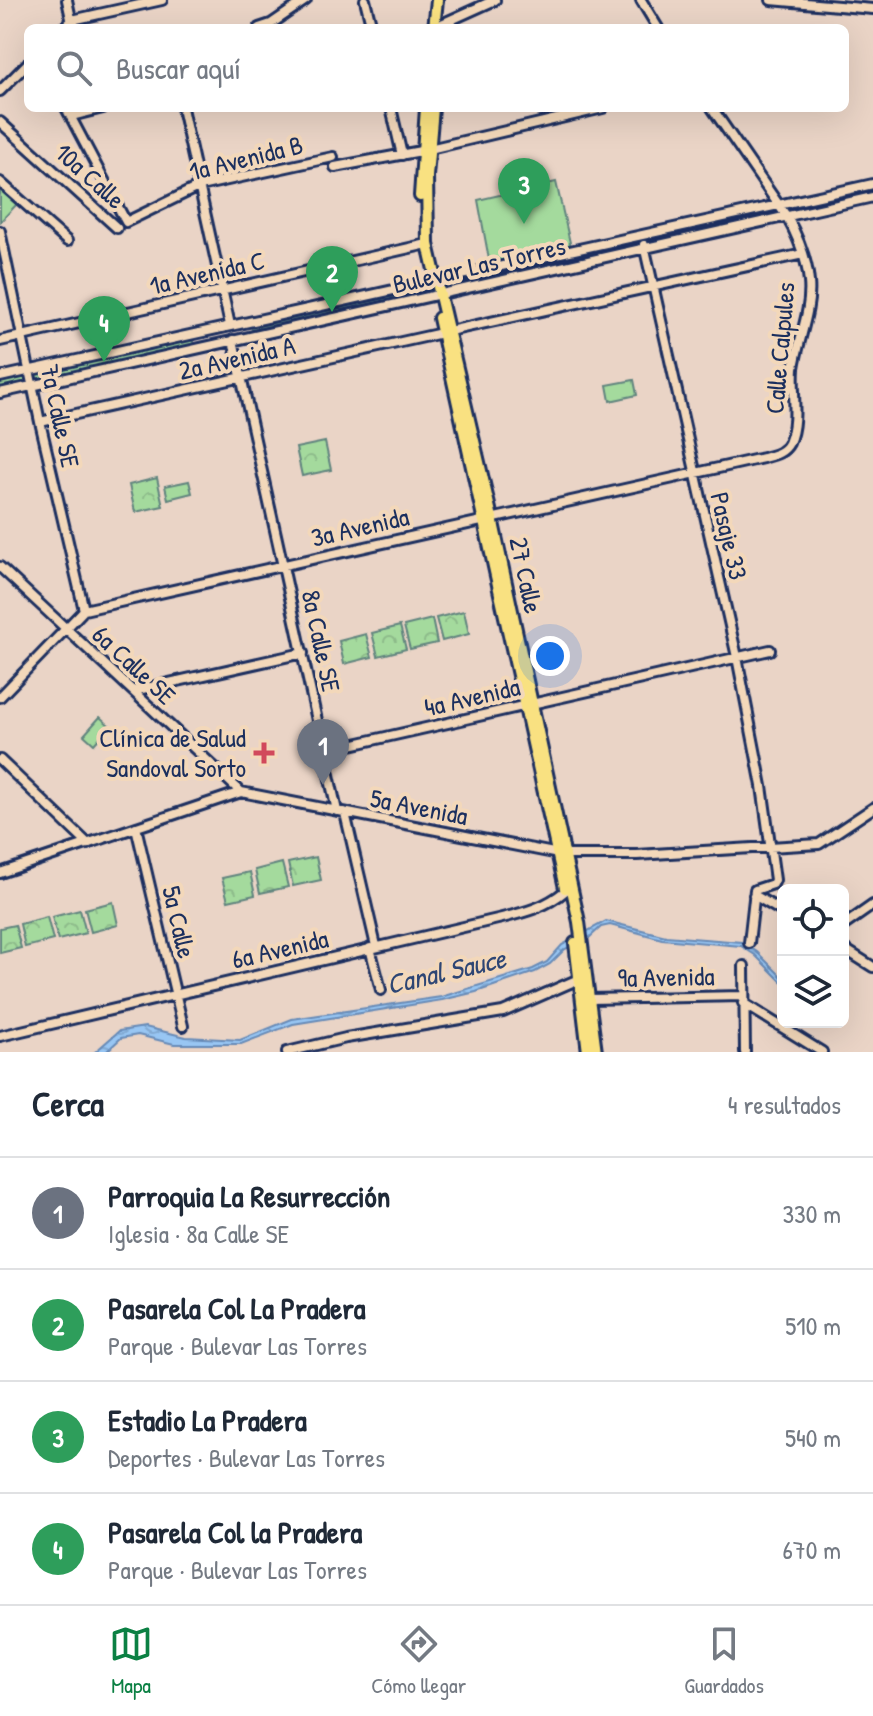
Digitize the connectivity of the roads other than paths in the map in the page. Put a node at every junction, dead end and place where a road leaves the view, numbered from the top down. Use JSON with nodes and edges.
{"nodes":[{"id":1,"x":67,"y":0,"type":"edge"},
{"id":2,"x":162,"y":0,"type":"edge"},
{"id":3,"x":306,"y":0,"type":"edge"},
{"id":4,"x":365,"y":0,"type":"edge"},
{"id":5,"x":440,"y":0,"type":"edge"},
{"id":6,"x":495,"y":0,"type":"edge"},
{"id":7,"x":641,"y":0,"type":"edge"},
{"id":8,"x":771,"y":0,"type":"edge"},
{"id":9,"x":873,"y":9,"type":"edge"},
{"id":10,"x":73,"y":24,"type":"edge"},
{"id":11,"x":271,"y":24,"type":"edge"},
{"id":12,"x":371,"y":24,"type":"edge"},
{"id":13,"x":436,"y":24,"type":"edge"},
{"id":14,"x":443,"y":24,"type":"edge"},
{"id":15,"x":656,"y":24,"type":"edge"},
{"id":16,"x":24,"y":67,"type":"edge"},
{"id":17,"x":0,"y":91,"type":"edge"},
{"id":18,"x":69,"y":112,"type":"edge"},
{"id":19,"x":183,"y":112,"type":"edge"},
{"id":20,"x":392,"y":112,"type":"edge"},
{"id":21,"x":426,"y":112,"type":"edge"},
{"id":22,"x":432,"y":112,"type":"edge"},
{"id":23,"x":586,"y":112,"type":"edge"},
{"id":24,"x":715,"y":112,"type":"edge"},
{"id":25,"x":0,"y":122,"type":"edge"},
{"id":26,"x":425,"y":150,"type":"junction"},
{"id":27,"x":402,"y":155,"type":"junction"},
{"id":28,"x":333,"y":157,"type":"dead end"},
{"id":29,"x":335,"y":167,"type":"dead end"},
{"id":30,"x":0,"y":182,"type":"edge"},
{"id":31,"x":873,"y":184,"type":"edge"},
{"id":32,"x":200,"y":186,"type":"junction"},
{"id":33,"x":836,"y":193,"type":"junction"},
{"id":34,"x":873,"y":197,"type":"edge"},
{"id":35,"x":779,"y":205,"type":"junction"},
{"id":36,"x":837,"y":205,"type":"junction"},
{"id":37,"x":787,"y":217,"type":"junction"},
{"id":38,"x":117,"y":228,"type":"dead end"},
{"id":39,"x":0,"y":231,"type":"edge"},
{"id":40,"x":642,"y":236,"type":"junction"},
{"id":41,"x":67,"y":241,"type":"dead end"},
{"id":42,"x":423,"y":245,"type":"junction"},
{"id":43,"x":644,"y":247,"type":"junction"},
{"id":44,"x":803,"y":254,"type":"junction"},
{"id":45,"x":431,"y":283,"type":"junction"},
{"id":46,"x":652,"y":287,"type":"junction"},
{"id":47,"x":222,"y":291,"type":"junction"},
{"id":48,"x":437,"y":295,"type":"junction"},
{"id":49,"x":230,"y":325,"type":"junction"},
{"id":50,"x":445,"y":332,"type":"junction"},
{"id":51,"x":22,"y":336,"type":"junction"},
{"id":52,"x":233,"y":340,"type":"junction"},
{"id":53,"x":0,"y":341,"type":"edge"},
{"id":54,"x":30,"y":371,"type":"junction"},
{"id":55,"x":0,"y":377,"type":"edge"},
{"id":56,"x":242,"y":377,"type":"junction"},
{"id":57,"x":33,"y":385,"type":"junction"},
{"id":58,"x":0,"y":393,"type":"edge"},
{"id":59,"x":40,"y":422,"type":"junction"},
{"id":60,"x":763,"y":458,"type":"joint"},
{"id":61,"x":694,"y":473,"type":"junction"},
{"id":62,"x":488,"y":519,"type":"junction"},
{"id":63,"x":284,"y":565,"type":"junction"},
{"id":64,"x":0,"y":567,"type":"edge"},
{"id":65,"x":84,"y":610,"type":"junction"},
{"id":66,"x":65,"y":628,"type":"junction"},
{"id":67,"x":770,"y":650,"type":"dead end"},
{"id":68,"x":303,"y":653,"type":"junction"},
{"id":69,"x":737,"y":657,"type":"junction"},
{"id":70,"x":133,"y":691,"type":"junction"},
{"id":71,"x":0,"y":697,"type":"edge"},
{"id":72,"x":528,"y":705,"type":"junction"},
{"id":73,"x":324,"y":751,"type":"junction"},
{"id":74,"x":0,"y":760,"type":"edge"},
{"id":75,"x":241,"y":792,"type":"junction"},
{"id":76,"x":873,"y":808,"type":"edge"},
{"id":77,"x":341,"y":812,"type":"junction"},
{"id":78,"x":136,"y":827,"type":"junction"},
{"id":79,"x":88,"y":844,"type":"junction"},
{"id":80,"x":771,"y":847,"type":"junction"},
{"id":81,"x":560,"y":854,"type":"junction"},
{"id":82,"x":0,"y":873,"type":"edge"},
{"id":83,"x":565,"y":891,"type":"junction"},
{"id":84,"x":754,"y":895,"type":"junction"},
{"id":85,"x":873,"y":905,"type":"edge"},
{"id":86,"x":777,"y":908,"type":"edge"},
{"id":87,"x":849,"y":922,"type":"edge"},
{"id":88,"x":576,"y":924,"type":"junction"},
{"id":89,"x":749,"y":943,"type":"dead end"},
{"id":90,"x":373,"y":947,"type":"junction"},
{"id":91,"x":849,"y":952,"type":"edge"},
{"id":92,"x":580,"y":955,"type":"junction"},
{"id":93,"x":744,"y":966,"type":"dead end"},
{"id":94,"x":873,"y":967,"type":"edge"},
{"id":95,"x":579,"y":979,"type":"junction"},
{"id":96,"x":381,"y":990,"type":"dead end"},
{"id":97,"x":175,"y":995,"type":"junction"},
{"id":98,"x":589,"y":999,"type":"junction"},
{"id":99,"x":743,"y":999,"type":"junction"},
{"id":100,"x":183,"y":1026,"type":"dead end"},
{"id":101,"x":0,"y":1036,"type":"edge"},
{"id":102,"x":299,"y":1050,"type":"edge"},
{"id":103,"x":287,"y":1052,"type":"edge"},
{"id":104,"x":588,"y":1052,"type":"edge"},
{"id":105,"x":596,"y":1052,"type":"edge"},
{"id":106,"x":745,"y":1052,"type":"edge"},
{"id":107,"x":822,"y":1052,"type":"edge"}],
"edges":[{"from":1,"to":10,"type":"street"},
{"from":2,"to":10,"type":"street"},
{"from":3,"to":11,"type":"street"},
{"from":4,"to":12,"type":"street"},
{"from":5,"to":13,"type":"main road"},
{"from":6,"to":14,"type":"street"},
{"from":7,"to":15,"type":"street"},
{"from":8,"to":9,"type":"street"},
{"from":16,"to":17,"type":"street"},
{"from":18,"to":32,"type":"street","name":"1a Avenida B"},
{"from":19,"to":32,"type":"street"},
{"from":20,"to":27,"type":"street"},
{"from":21,"to":26,"type":"main road","name":"27 Calle"},
{"from":22,"to":26,"type":"main road","name":"27 Calle"},
{"from":23,"to":26,"type":"street"},
{"from":24,"to":35,"type":"street","name":"Calle Calpules"},
{"from":25,"to":38,"type":"street","name":"10a Calle"},
{"from":26,"to":27,"type":"street"},
{"from":26,"to":42,"type":"main road","name":"27 Calle"},
{"from":26,"to":45,"type":"main road","name":"27 Calle"},
{"from":27,"to":29,"type":"street"},
{"from":28,"to":32,"type":"street","name":"1a Avenida B"},
{"from":30,"to":41,"type":"street"},
{"from":31,"to":33,"type":"street","name":"Bulevar Las Torres"},
{"from":32,"to":47,"type":"street"},
{"from":33,"to":35,"type":"street","name":"Bulevar Las Torres"},
{"from":33,"to":36,"type":"street"},
{"from":34,"to":36,"type":"street","name":"Bulevar Las Torres"},
{"from":35,"to":37,"type":"street","name":"Calle Calpules"},
{"from":35,"to":40,"type":"street","name":"Bulevar Las Torres"},
{"from":36,"to":37,"type":"street","name":"Bulevar Las Torres"},
{"from":37,"to":43,"type":"street","name":"Bulevar Las Torres"},
{"from":37,"to":44,"type":"street","name":"Calle Calpules"},
{"from":39,"to":51,"type":"street","name":"7a Calle SE"},
{"from":40,"to":43,"type":"street","name":"Pasaje 33"},
{"from":40,"to":45,"type":"street","name":"Bulevar Las Torres"},
{"from":42,"to":45,"type":"main road","name":"27 Calle"},
{"from":42,"to":47,"type":"street","name":"1a Avenida C"},
{"from":43,"to":46,"type":"street","name":"Pasaje 33"},
{"from":43,"to":48,"type":"street","name":"Bulevar Las Torres"},
{"from":44,"to":46,"type":"street","name":"2a Avenida A"},
{"from":44,"to":60,"type":"street","name":"Calle Calpules"},
{"from":45,"to":48,"type":"main road","name":"27 Calle"},
{"from":45,"to":49,"type":"street","name":"Bulevar Las Torres"},
{"from":46,"to":50,"type":"street","name":"2a Avenida A"},
{"from":46,"to":61,"type":"street","name":"Pasaje 33"},
{"from":47,"to":49,"type":"street"},
{"from":47,"to":51,"type":"street","name":"1a Avenida C"},
{"from":48,"to":50,"type":"main road","name":"27 Calle"},
{"from":48,"to":52,"type":"street","name":"Bulevar Las Torres"},
{"from":49,"to":54,"type":"street","name":"Bulevar Las Torres"},
{"from":50,"to":56,"type":"street","name":"2a Avenida A"},
{"from":50,"to":62,"type":"main road","name":"27 Calle"},
{"from":51,"to":53,"type":"street","name":"1a Avenida C"},
{"from":51,"to":54,"type":"street","name":"7a Calle SE"},
{"from":52,"to":56,"type":"street","name":"8a Calle SE"},
{"from":52,"to":57,"type":"street","name":"Bulevar Las Torres"},
{"from":54,"to":55,"type":"street","name":"Bulevar Las Torres"},
{"from":54,"to":57,"type":"street","name":"7a Calle SE"},
{"from":56,"to":59,"type":"street","name":"2a Avenida A"},
{"from":56,"to":63,"type":"street","name":"8a Calle SE"},
{"from":57,"to":58,"type":"street","name":"Bulevar Las Torres"},
{"from":57,"to":59,"type":"street","name":"7a Calle SE"},
{"from":59,"to":65,"type":"street","name":"7a Calle SE"},
{"from":60,"to":61,"type":"street","name":"3a Avenida"},
{"from":61,"to":62,"type":"street","name":"3a Avenida"},
{"from":61,"to":69,"type":"street","name":"Pasaje 33"},
{"from":62,"to":63,"type":"street","name":"3a Avenida"},
{"from":62,"to":72,"type":"main road","name":"27 Calle"},
{"from":63,"to":65,"type":"street","name":"3a Avenida"},
{"from":63,"to":68,"type":"street","name":"8a Calle SE"},
{"from":64,"to":66,"type":"street","name":"6a Calle SE"},
{"from":65,"to":66,"type":"street"},
{"from":66,"to":70,"type":"street","name":"6a Calle SE"},
{"from":66,"to":71,"type":"street"},
{"from":67,"to":69,"type":"street","name":"4a Avenida"},
{"from":68,"to":70,"type":"street"},
{"from":68,"to":73,"type":"street","name":"8a Calle SE"},
{"from":69,"to":72,"type":"street","name":"4a Avenida"},
{"from":69,"to":80,"type":"street","name":"Pasaje 33"},
{"from":70,"to":75,"type":"street","name":"6a Calle SE"},
{"from":72,"to":73,"type":"street","name":"4a Avenida"},
{"from":72,"to":81,"type":"main road","name":"27 Calle"},
{"from":73,"to":77,"type":"street","name":"8a Calle SE"},
{"from":74,"to":79,"type":"street"},
{"from":75,"to":77,"type":"street","name":"5a Avenida"},
{"from":75,"to":78,"type":"street","name":"5a Avenida"},
{"from":76,"to":80,"type":"street","name":"5a Avenida"},
{"from":77,"to":81,"type":"street","name":"5a Avenida"},
{"from":77,"to":90,"type":"street","name":"8a Calle SE"},
{"from":78,"to":79,"type":"street","name":"5a Avenida"},
{"from":78,"to":97,"type":"street","name":"5a Calle"},
{"from":79,"to":82,"type":"street","name":"5a Avenida"},
{"from":80,"to":81,"type":"street","name":"5a Avenida"},
{"from":80,"to":84,"type":"street","name":"Pasaje 33"},
{"from":81,"to":83,"type":"main road","name":"27 Calle"},
{"from":81,"to":88,"type":"main road","name":"27 Calle"},
{"from":83,"to":88,"type":"main road","name":"27 Calle"},
{"from":83,"to":90,"type":"street","name":"6a Avenida"},
{"from":84,"to":86,"type":"street"},
{"from":84,"to":89,"type":"street"},
{"from":85,"to":87,"type":"street"},
{"from":88,"to":92,"type":"main road","name":"27 Calle"},
{"from":90,"to":96,"type":"street","name":"8a Calle SE"},
{"from":90,"to":97,"type":"street","name":"6a Avenida"},
{"from":91,"to":94,"type":"street"},
{"from":92,"to":95,"type":"main road","name":"27 Calle"},
{"from":92,"to":98,"type":"main road","name":"27 Calle"},
{"from":93,"to":99,"type":"street"},
{"from":95,"to":102,"type":"street"},
{"from":95,"to":104,"type":"main road","name":"27 Calle"},
{"from":97,"to":100,"type":"street","name":"5a Calle"},
{"from":97,"to":101,"type":"street","name":"6a Avenida"},
{"from":98,"to":99,"type":"street","name":"9a Avenida"},
{"from":98,"to":105,"type":"main road","name":"27 Calle"},
{"from":99,"to":106,"type":"street"},
{"from":99,"to":107,"type":"street","name":"9a Avenida"},
{"from":102,"to":103,"type":"street"}]}
